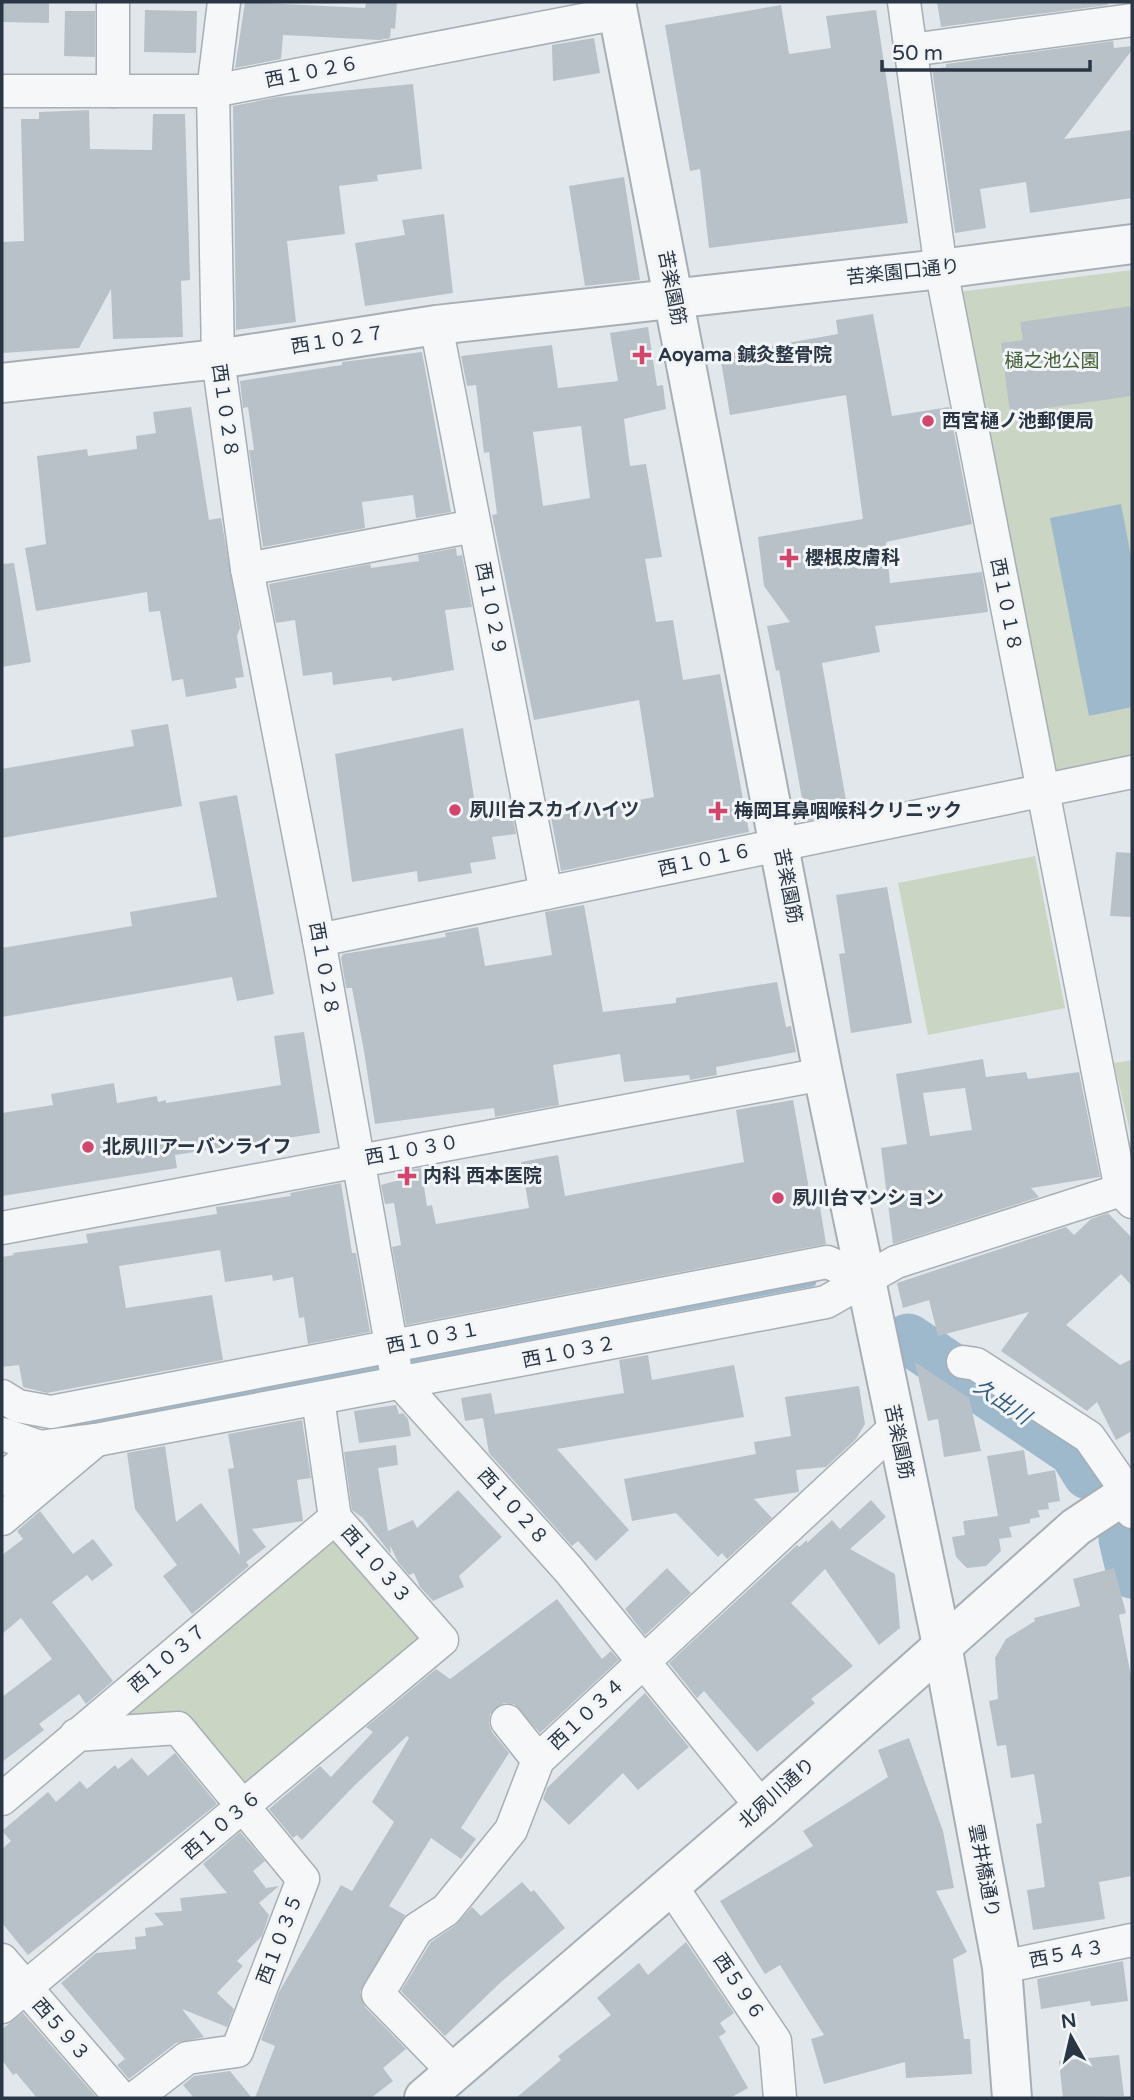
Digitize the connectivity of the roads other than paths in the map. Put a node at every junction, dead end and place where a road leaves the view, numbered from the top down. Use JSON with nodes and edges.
{"nodes":[{"id":1,"x":113,"y":2,"type":"edge"},
{"id":2,"x":224,"y":2,"type":"edge"},
{"id":3,"x":904,"y":2,"type":"edge"},
{"id":4,"x":617,"y":7,"type":"edge"},
{"id":5,"x":1132,"y":20,"type":"edge"},
{"id":6,"x":911,"y":50,"type":"junction"},
{"id":7,"x":2,"y":91,"type":"edge"},
{"id":8,"x":113,"y":91,"type":"junction"},
{"id":9,"x":213,"y":91,"type":"junction"},
{"id":10,"x":1132,"y":243,"type":"edge"},
{"id":11,"x":941,"y":269,"type":"junction"},
{"id":12,"x":673,"y":296,"type":"junction"},
{"id":13,"x":436,"y":325,"type":"junction"},
{"id":14,"x":218,"y":359,"type":"junction"},
{"id":15,"x":2,"y":383,"type":"edge"},
{"id":16,"x":474,"y":526,"type":"junction"},
{"id":17,"x":247,"y":569,"type":"junction"},
{"id":18,"x":1132,"y":772,"type":"edge"},
{"id":19,"x":1042,"y":790,"type":"junction"},
{"id":20,"x":780,"y":845,"type":"junction"},
{"id":21,"x":546,"y":892,"type":"junction"},
{"id":22,"x":319,"y":940,"type":"junction"},
{"id":23,"x":823,"y":1074,"type":"junction"},
{"id":24,"x":358,"y":1160,"type":"junction"},
{"id":25,"x":1127,"y":1196,"type":"edge"},
{"id":26,"x":2,"y":1228,"type":"edge"},
{"id":27,"x":865,"y":1278,"type":"junction"},
{"id":28,"x":963,"y":1362,"type":"dead end"},
{"id":29,"x":395,"y":1363,"type":"junction"},
{"id":30,"x":2,"y":1396,"type":"edge"},
{"id":31,"x":318,"y":1399,"type":"junction"},
{"id":32,"x":896,"y":1427,"type":"junction"},
{"id":33,"x":2,"y":1434,"type":"edge"},
{"id":34,"x":96,"y":1440,"type":"junction"},
{"id":35,"x":40,"y":1447,"type":"junction"},
{"id":36,"x":2,"y":1480,"type":"edge"},
{"id":37,"x":1131,"y":1498,"type":"edge"},
{"id":38,"x":335,"y":1518,"type":"junction"},
{"id":39,"x":2,"y":1519,"type":"edge"},
{"id":40,"x":442,"y":1640,"type":"joint"},
{"id":41,"x":942,"y":1645,"type":"junction"},
{"id":42,"x":643,"y":1662,"type":"junction"},
{"id":43,"x":507,"y":1721,"type":"dead end"},
{"id":44,"x":76,"y":1735,"type":"junction"},
{"id":45,"x":538,"y":1760,"type":"junction"},
{"id":46,"x":2,"y":1798,"type":"edge"},
{"id":47,"x":244,"y":1807,"type":"junction"},
{"id":48,"x":762,"y":1807,"type":"junction"},
{"id":49,"x":671,"y":1886,"type":"junction"},
{"id":50,"x":1132,"y":1940,"type":"edge"},
{"id":51,"x":2,"y":1961,"type":"edge"},
{"id":52,"x":1002,"y":1967,"type":"junction"},
{"id":53,"x":13,"y":1998,"type":"edge"},
{"id":54,"x":454,"y":2072,"type":"junction"},
{"id":55,"x":121,"y":2098,"type":"edge"},
{"id":56,"x":135,"y":2098,"type":"edge"},
{"id":57,"x":424,"y":2098,"type":"edge"},
{"id":58,"x":780,"y":2098,"type":"edge"},
{"id":59,"x":1012,"y":2098,"type":"edge"}],
"edges":[{"from":1,"to":8,"type":"street"},
{"from":2,"to":9,"type":"street","name":"西１０２８"},
{"from":3,"to":6,"type":"street","name":"西１０１８"},
{"from":4,"to":9,"type":"street","name":"西１０２６"},
{"from":4,"to":12,"type":"street","name":"苦楽園筋"},
{"from":5,"to":6,"type":"street"},
{"from":6,"to":11,"type":"street","name":"西１０１８"},
{"from":7,"to":8,"type":"street","name":"西１０２６"},
{"from":8,"to":9,"type":"street","name":"西１０２６"},
{"from":9,"to":14,"type":"street","name":"西１０２８"},
{"from":10,"to":11,"type":"street","name":"苦楽園口通り"},
{"from":11,"to":12,"type":"street","name":"苦楽園口通り"},
{"from":11,"to":19,"type":"street","name":"西１０１８"},
{"from":12,"to":13,"type":"street","name":"西１０２７"},
{"from":12,"to":20,"type":"street","name":"苦楽園筋"},
{"from":13,"to":14,"type":"street","name":"西１０２７"},
{"from":13,"to":16,"type":"street","name":"西１０２９"},
{"from":14,"to":15,"type":"street","name":"西１０２７"},
{"from":14,"to":17,"type":"street","name":"西１０２８"},
{"from":16,"to":17,"type":"street"},
{"from":16,"to":21,"type":"street","name":"西１０２９"},
{"from":17,"to":22,"type":"street","name":"西１０２８"},
{"from":18,"to":19,"type":"street","name":"西１０１６"},
{"from":19,"to":20,"type":"street","name":"西１０１６"},
{"from":19,"to":25,"type":"street","name":"西１０１８"},
{"from":20,"to":21,"type":"street","name":"西１０１６"},
{"from":20,"to":23,"type":"street","name":"苦楽園筋"},
{"from":21,"to":22,"type":"street","name":"西１０１６"},
{"from":22,"to":24,"type":"street","name":"西１０２８"},
{"from":23,"to":24,"type":"street","name":"西１０３０"},
{"from":23,"to":27,"type":"street","name":"苦楽園筋"},
{"from":24,"to":26,"type":"street","name":"西１０３０"},
{"from":24,"to":29,"type":"street","name":"西１０２８"},
{"from":25,"to":27,"type":"street","name":"西１０３２"},
{"from":27,"to":29,"type":"street","name":"西１０３２"},
{"from":27,"to":32,"type":"street","name":"苦楽園筋"},
{"from":28,"to":37,"type":"street"},
{"from":29,"to":30,"type":"street","name":"西１０３１"},
{"from":29,"to":31,"type":"street","name":"西１０３２"},
{"from":29,"to":42,"type":"street","name":"西１０２８"},
{"from":31,"to":34,"type":"street","name":"西１０３２"},
{"from":31,"to":38,"type":"street","name":"西１０３３"},
{"from":32,"to":41,"type":"street","name":"苦楽園筋"},
{"from":32,"to":42,"type":"street","name":"西１０３４"},
{"from":33,"to":35,"type":"street","name":"西１０３２"},
{"from":34,"to":35,"type":"street","name":"西１０３２"},
{"from":34,"to":39,"type":"street"},
{"from":35,"to":36,"type":"street"},
{"from":37,"to":41,"type":"street","name":"北夙川通り"},
{"from":38,"to":40,"type":"street","name":"西１０３３"},
{"from":38,"to":44,"type":"street","name":"西１０３７"},
{"from":40,"to":47,"type":"street","name":"西１０３６"},
{"from":41,"to":48,"type":"street","name":"北夙川通り"},
{"from":41,"to":52,"type":"street","name":"雲井橋通り"},
{"from":42,"to":45,"type":"street","name":"西１０３４"},
{"from":42,"to":48,"type":"street","name":"西１０２８"},
{"from":43,"to":45,"type":"street"},
{"from":44,"to":46,"type":"street","name":"西１０３７"},
{"from":44,"to":47,"type":"street","name":"西１０３５"},
{"from":45,"to":54,"type":"street","name":"西１０３４"},
{"from":47,"to":53,"type":"street","name":"西１０３６"},
{"from":47,"to":56,"type":"street","name":"西１０３５"},
{"from":48,"to":49,"type":"street","name":"北夙川通り"},
{"from":49,"to":54,"type":"street","name":"北夙川通り"},
{"from":49,"to":58,"type":"street","name":"西５９６"},
{"from":50,"to":52,"type":"street","name":"西５４３"},
{"from":51,"to":53,"type":"street","name":"西５９３"},
{"from":52,"to":59,"type":"street","name":"雲井橋通り"},
{"from":53,"to":55,"type":"street","name":"西５９３"},
{"from":54,"to":57,"type":"street","name":"北夙川通り"}]}
